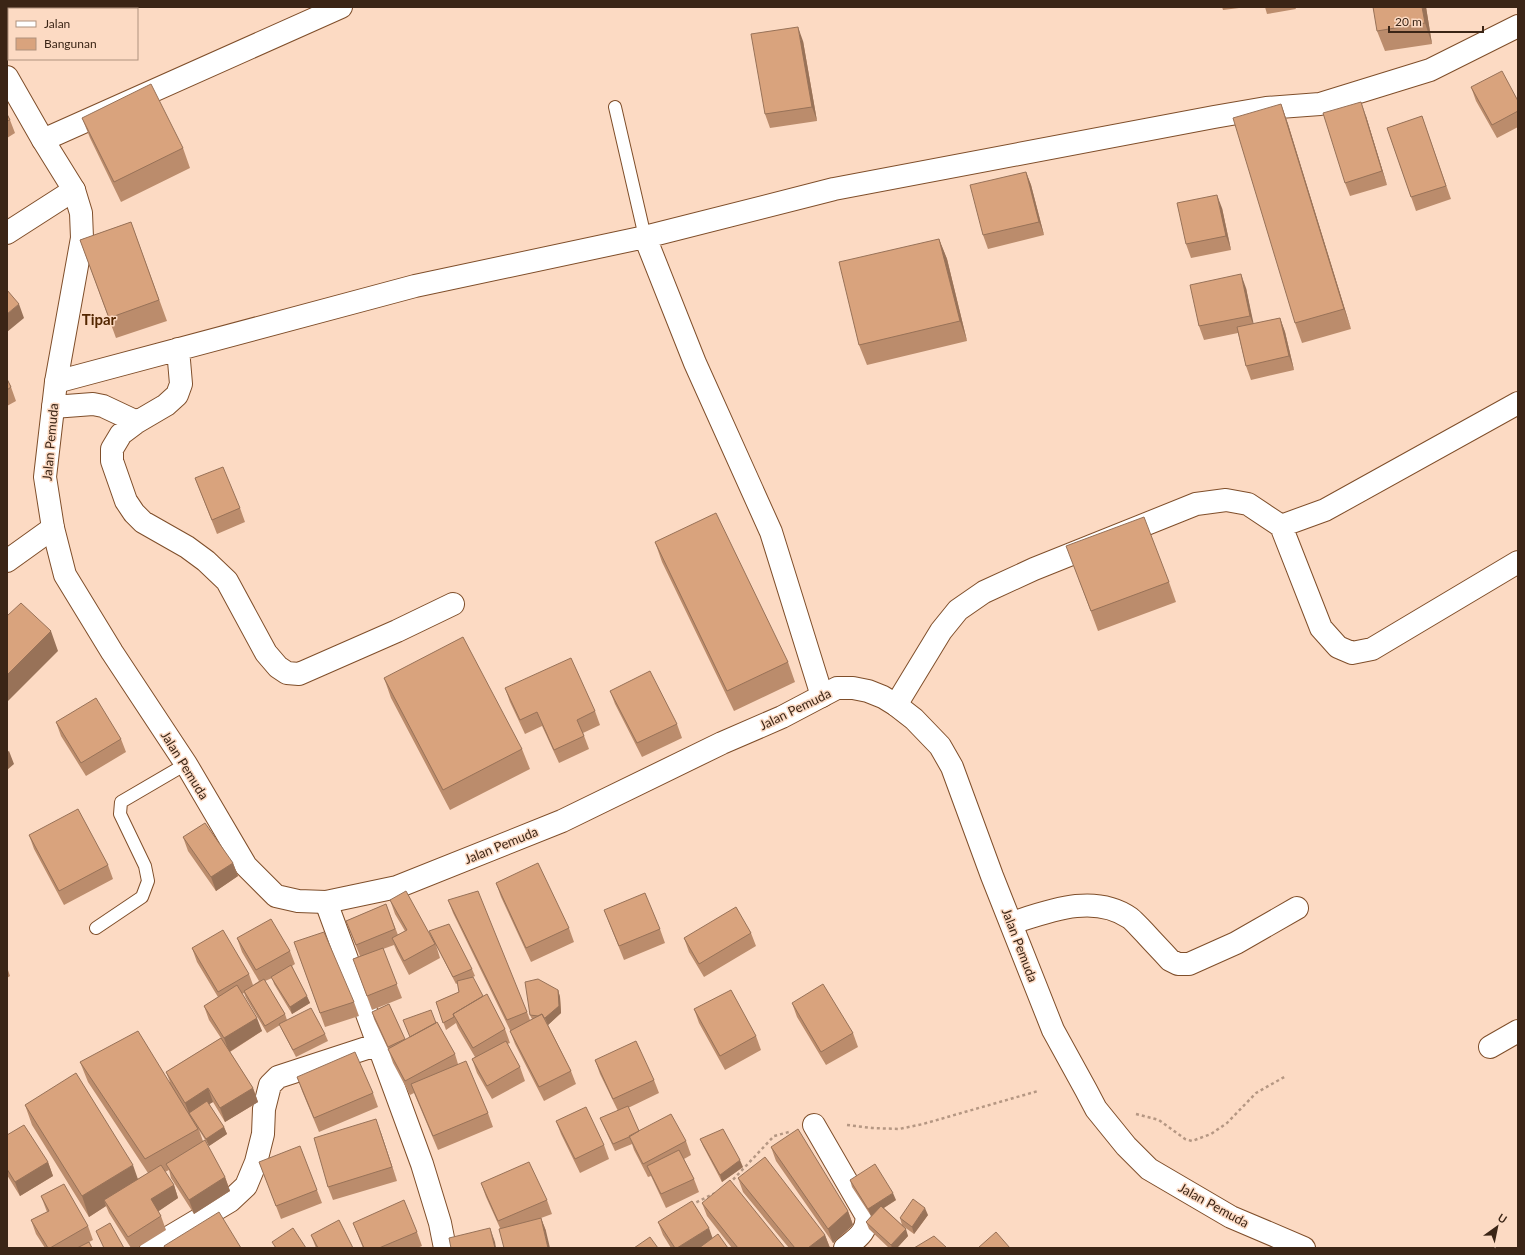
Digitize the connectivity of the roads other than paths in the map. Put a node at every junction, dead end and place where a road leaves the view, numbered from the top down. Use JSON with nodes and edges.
{"nodes":[{"id":1,"x":341,"y":7,"type":"edge"},
{"id":2,"x":1518,"y":26,"type":"edge"},
{"id":3,"x":7,"y":77,"type":"edge"},
{"id":4,"x":615,"y":108,"type":"dead end"},
{"id":5,"x":43,"y":140,"type":"junction"},
{"id":6,"x":74,"y":190,"type":"junction"},
{"id":7,"x":7,"y":233,"type":"edge"},
{"id":8,"x":645,"y":238,"type":"junction"},
{"id":9,"x":178,"y":349,"type":"junction"},
{"id":10,"x":56,"y":382,"type":"junction"},
{"id":11,"x":1518,"y":403,"type":"edge"},
{"id":12,"x":53,"y":407,"type":"junction"},
{"id":13,"x":137,"y":422,"type":"junction"},
{"id":14,"x":1281,"y":526,"type":"junction"},
{"id":15,"x":53,"y":528,"type":"junction"},
{"id":16,"x":7,"y":561,"type":"edge"},
{"id":17,"x":1518,"y":562,"type":"edge"},
{"id":18,"x":453,"y":604,"type":"dead end"},
{"id":19,"x":822,"y":696,"type":"junction"},
{"id":20,"x":896,"y":705,"type":"junction"},
{"id":21,"x":186,"y":764,"type":"junction"},
{"id":22,"x":326,"y":902,"type":"junction"},
{"id":23,"x":1297,"y":908,"type":"dead end"},
{"id":24,"x":1012,"y":923,"type":"junction"},
{"id":25,"x":96,"y":928,"type":"dead end"},
{"id":26,"x":1518,"y":1031,"type":"edge"},
{"id":27,"x":379,"y":1044,"type":"junction"},
{"id":28,"x":1490,"y":1047,"type":"dead end"},
{"id":29,"x":814,"y":1125,"type":"dead end"},
{"id":30,"x":151,"y":1248,"type":"edge"},
{"id":31,"x":445,"y":1248,"type":"edge"},
{"id":32,"x":845,"y":1248,"type":"edge"},
{"id":33,"x":1300,"y":1248,"type":"edge"}],
"edges":[{"from":1,"to":5,"type":"street"},
{"from":2,"to":8,"type":"street"},
{"from":3,"to":5,"type":"street","name":"Jalan Pemuda"},
{"from":4,"to":8,"type":"lane"},
{"from":5,"to":6,"type":"street","name":"Jalan Pemuda"},
{"from":6,"to":7,"type":"street"},
{"from":6,"to":10,"type":"street","name":"Jalan Pemuda"},
{"from":8,"to":9,"type":"street"},
{"from":8,"to":19,"type":"street"},
{"from":9,"to":10,"type":"street"},
{"from":9,"to":13,"type":"street"},
{"from":10,"to":12,"type":"street","name":"Jalan Pemuda"},
{"from":11,"to":14,"type":"street"},
{"from":12,"to":13,"type":"street"},
{"from":12,"to":15,"type":"street","name":"Jalan Pemuda"},
{"from":13,"to":18,"type":"street"},
{"from":14,"to":17,"type":"street"},
{"from":14,"to":20,"type":"street"},
{"from":15,"to":16,"type":"street"},
{"from":15,"to":21,"type":"street","name":"Jalan Pemuda"},
{"from":19,"to":20,"type":"street","name":"Jalan Pemuda"},
{"from":19,"to":22,"type":"street","name":"Jalan Pemuda"},
{"from":20,"to":24,"type":"street","name":"Jalan Pemuda"},
{"from":21,"to":22,"type":"street","name":"Jalan Pemuda"},
{"from":21,"to":25,"type":"lane"},
{"from":22,"to":27,"type":"street"},
{"from":23,"to":24,"type":"street"},
{"from":24,"to":33,"type":"street","name":"Jalan Pemuda"},
{"from":26,"to":28,"type":"street"},
{"from":27,"to":30,"type":"street"},
{"from":27,"to":31,"type":"street"},
{"from":29,"to":32,"type":"street"}]}
